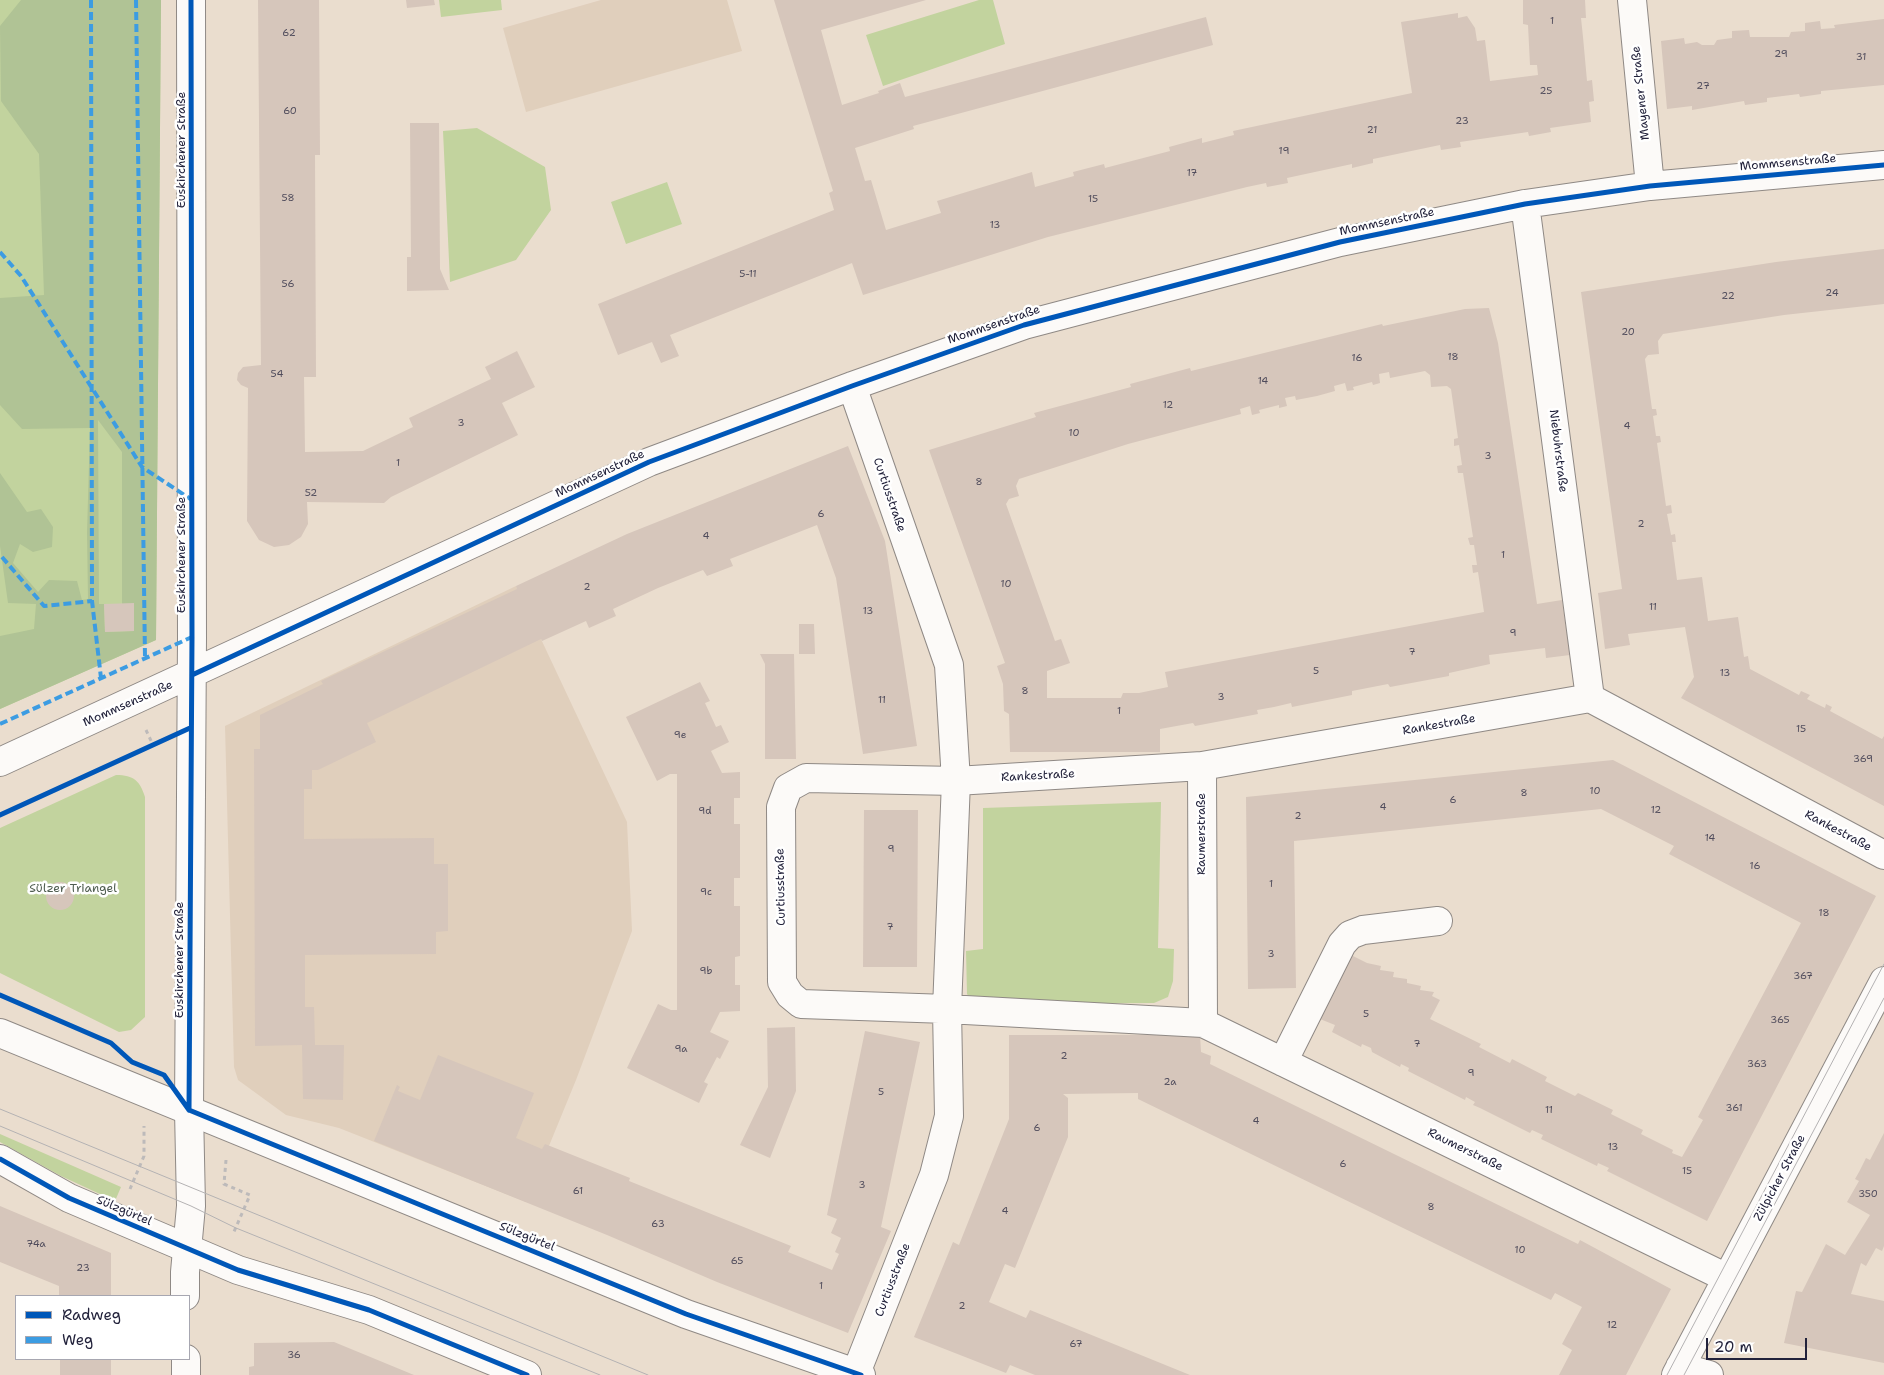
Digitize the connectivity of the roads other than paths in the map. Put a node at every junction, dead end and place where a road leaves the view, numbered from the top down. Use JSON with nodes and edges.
{"nodes":[{"id":1,"x":191,"y":0,"type":"edge"},
{"id":2,"x":1632,"y":0,"type":"edge"},
{"id":3,"x":1884,"y":165,"type":"edge"},
{"id":4,"x":1650,"y":186,"type":"junction"},
{"id":5,"x":1526,"y":204,"type":"junction"},
{"id":6,"x":852,"y":386,"type":"junction"},
{"id":7,"x":192,"y":675,"type":"junction"},
{"id":8,"x":1590,"y":698,"type":"junction"},
{"id":9,"x":0,"y":762,"type":"edge"},
{"id":10,"x":1202,"y":766,"type":"junction"},
{"id":11,"x":956,"y":781,"type":"junction"},
{"id":12,"x":1884,"y":855,"type":"edge"},
{"id":13,"x":1438,"y":921,"type":"dead end"},
{"id":14,"x":1884,"y":981,"type":"edge"},
{"id":15,"x":948,"y":1009,"type":"junction"},
{"id":16,"x":1203,"y":1022,"type":"junction"},
{"id":17,"x":0,"y":1032,"type":"edge"},
{"id":18,"x":1283,"y":1062,"type":"junction"},
{"id":19,"x":189,"y":1110,"type":"junction"},
{"id":20,"x":0,"y":1159,"type":"edge"},
{"id":21,"x":189,"y":1249,"type":"junction"},
{"id":22,"x":1727,"y":1278,"type":"junction"},
{"id":23,"x":185,"y":1295,"type":"edge"},
{"id":24,"x":186,"y":1360,"type":"edge"},
{"id":25,"x":1678,"y":1371,"type":"edge"},
{"id":26,"x":858,"y":1374,"type":"edge"},
{"id":27,"x":186,"y":1375,"type":"edge"},
{"id":28,"x":527,"y":1375,"type":"edge"},
{"id":29,"x":1709,"y":1375,"type":"edge"}],
"edges":[{"from":1,"to":7,"type":"street","name":"Euskirchener Straße"},
{"from":2,"to":4,"type":"street","name":"Mayener Straße"},
{"from":3,"to":4,"type":"street","name":"Mommsenstraße"},
{"from":4,"to":5,"type":"street","name":"Mommsenstraße"},
{"from":5,"to":6,"type":"street","name":"Mommsenstraße"},
{"from":5,"to":8,"type":"street","name":"Niebuhrstraße"},
{"from":6,"to":7,"type":"street","name":"Mommsenstraße"},
{"from":6,"to":11,"type":"street","name":"Curtiusstraße"},
{"from":7,"to":9,"type":"street","name":"Mommsenstraße"},
{"from":7,"to":19,"type":"street","name":"Euskirchener Straße"},
{"from":8,"to":10,"type":"street","name":"Rankestraße"},
{"from":8,"to":12,"type":"street","name":"Rankestraße"},
{"from":10,"to":11,"type":"street","name":"Rankestraße"},
{"from":10,"to":16,"type":"street","name":"Raumerstraße"},
{"from":11,"to":15,"type":"street","name":"Curtiusstraße"},
{"from":11,"to":15,"type":"street","name":"Curtiusstraße"},
{"from":13,"to":18,"type":"street"},
{"from":14,"to":22,"type":"street","name":"Zülpicher Straße"},
{"from":15,"to":16,"type":"street","name":"Raumerstraße"},
{"from":15,"to":26,"type":"street","name":"Curtiusstraße"},
{"from":16,"to":18,"type":"street","name":"Raumerstraße"},
{"from":17,"to":19,"type":"street","name":"Sülzgürtel"},
{"from":18,"to":22,"type":"street","name":"Raumerstraße"},
{"from":19,"to":21,"type":"street","name":"Euskirchener Straße"},
{"from":19,"to":26,"type":"street","name":"Sülzgürtel"},
{"from":20,"to":21,"type":"street","name":"Sülzgürtel"},
{"from":21,"to":23,"type":"street","name":"Euskirchener Straße"},
{"from":21,"to":28,"type":"street","name":"Sülzgürtel"},
{"from":22,"to":25,"type":"street","name":"Zülpicher Straße"},
{"from":24,"to":27,"type":"street"},
{"from":25,"to":29,"type":"street"}]}
